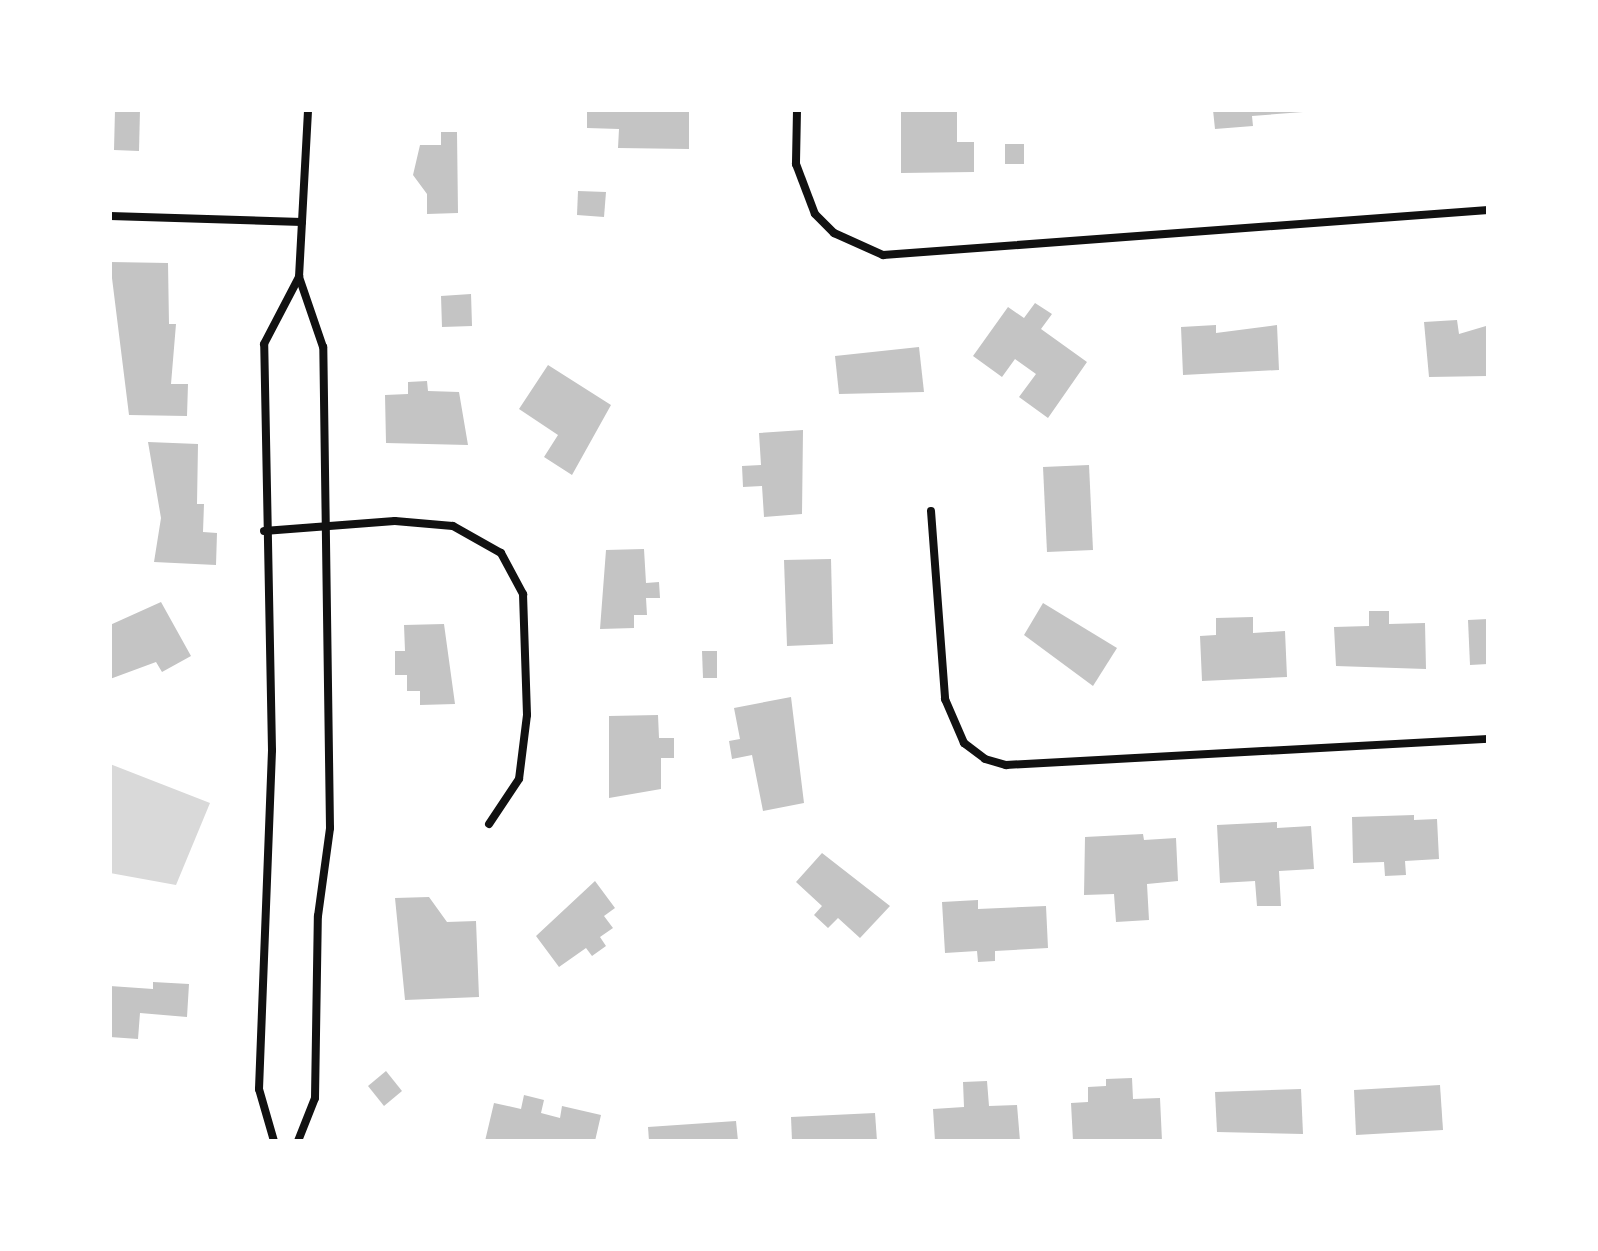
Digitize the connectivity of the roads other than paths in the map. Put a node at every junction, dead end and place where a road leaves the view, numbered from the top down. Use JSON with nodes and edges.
{"nodes":[{"id":1,"x":308,"y":110,"type":"edge"},
{"id":2,"x":797,"y":110,"type":"edge"},
{"id":3,"x":1488,"y":210,"type":"edge"},
{"id":4,"x":110,"y":216,"type":"edge"},
{"id":5,"x":302,"y":222,"type":"junction"},
{"id":6,"x":299,"y":277,"type":"junction"},
{"id":7,"x":931,"y":511,"type":"dead end"},
{"id":8,"x":328,"y":527,"type":"junction"},
{"id":9,"x":264,"y":531,"type":"junction"},
{"id":10,"x":1488,"y":739,"type":"edge"},
{"id":11,"x":489,"y":824,"type":"dead end"},
{"id":12,"x":274,"y":1141,"type":"edge"},
{"id":13,"x":298,"y":1141,"type":"edge"}],
"edges":[{"from":1,"to":5,"type":"street"},
{"from":2,"to":3,"type":"street"},
{"from":4,"to":5,"type":"street"},
{"from":5,"to":6,"type":"street"},
{"from":6,"to":8,"type":"street"},
{"from":6,"to":9,"type":"street"},
{"from":7,"to":10,"type":"street"},
{"from":8,"to":9,"type":"street"},
{"from":8,"to":11,"type":"street"},
{"from":8,"to":13,"type":"street"},
{"from":9,"to":12,"type":"street"}]}
